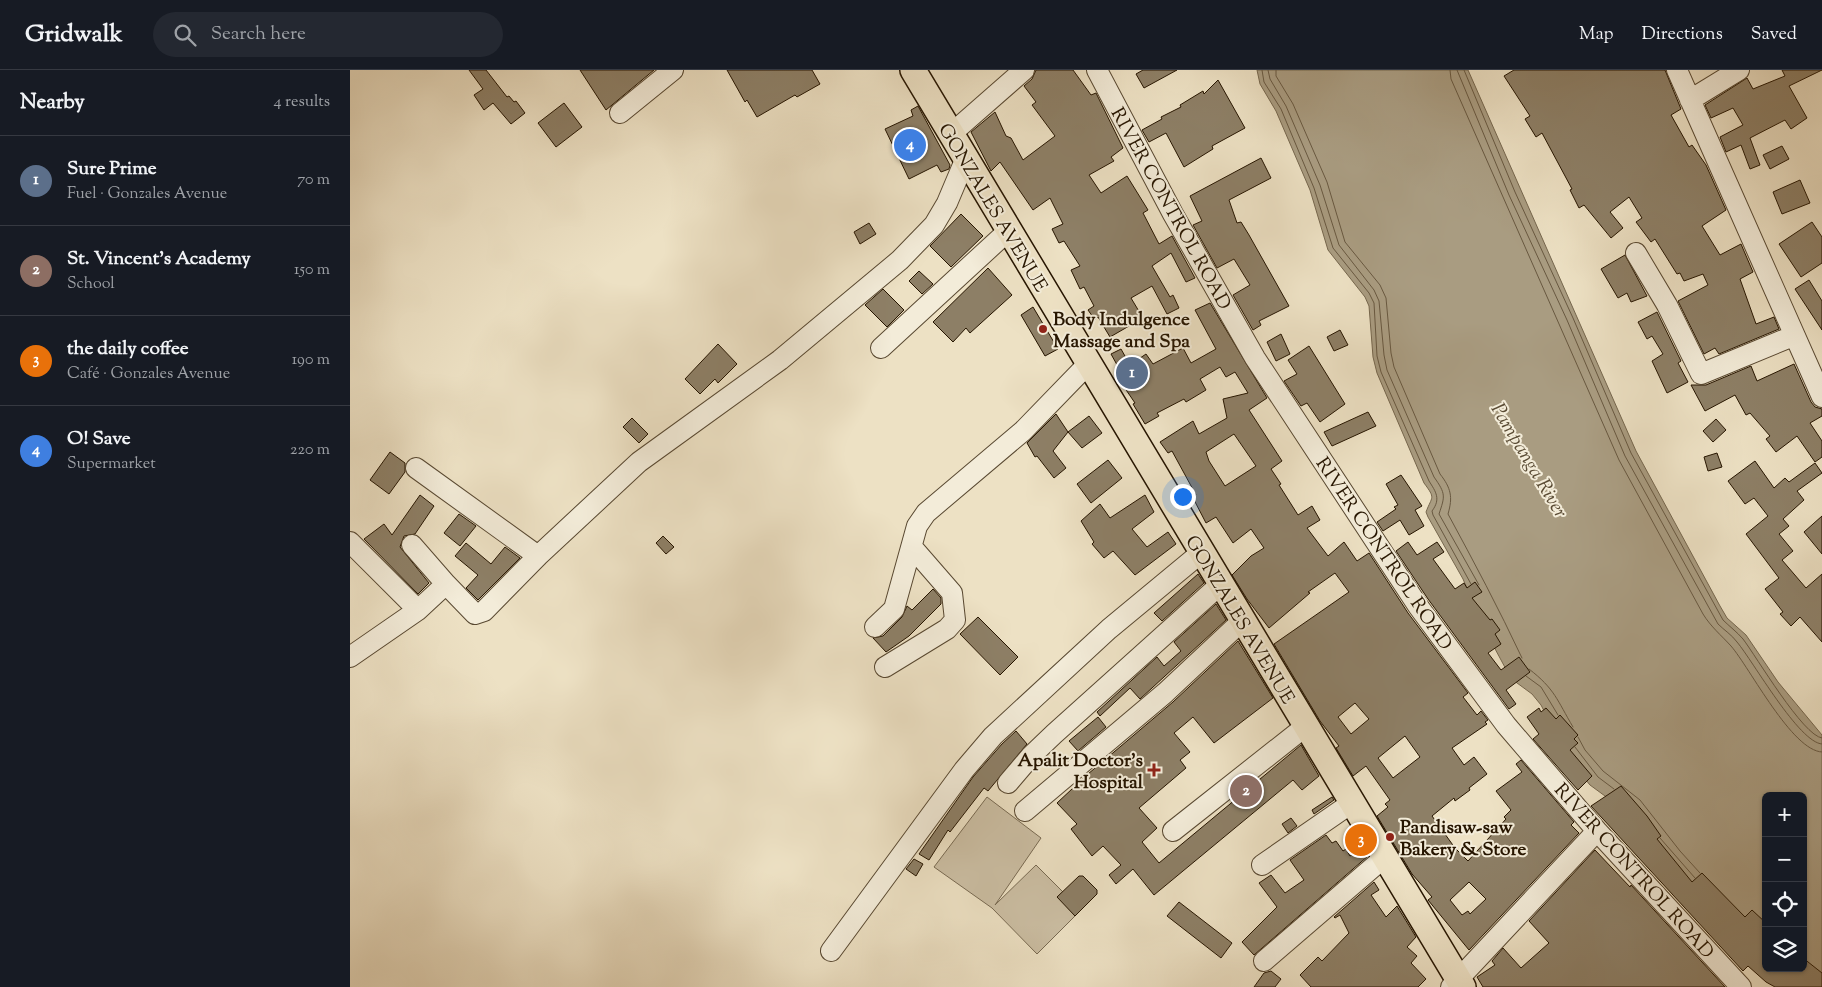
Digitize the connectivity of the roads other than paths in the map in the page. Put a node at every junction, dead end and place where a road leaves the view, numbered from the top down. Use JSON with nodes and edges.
{"nodes":[{"id":1,"x":673,"y":70,"type":"edge"},
{"id":2,"x":913,"y":70,"type":"edge"},
{"id":3,"x":1024,"y":70,"type":"edge"},
{"id":4,"x":1096,"y":70,"type":"edge"},
{"id":5,"x":1677,"y":70,"type":"edge"},
{"id":6,"x":1739,"y":70,"type":"edge"},
{"id":7,"x":1690,"y":100,"type":"junction"},
{"id":8,"x":620,"y":113,"type":"dead end"},
{"id":9,"x":951,"y":134,"type":"junction"},
{"id":10,"x":966,"y":158,"type":"junction"},
{"id":11,"x":1008,"y":232,"type":"junction"},
{"id":12,"x":1636,"y":253,"type":"dead end"},
{"id":13,"x":1793,"y":336,"type":"junction"},
{"id":14,"x":881,"y":348,"type":"dead end"},
{"id":15,"x":1088,"y":364,"type":"junction"},
{"id":16,"x":1816,"y":366,"type":"edge"},
{"id":17,"x":1822,"y":397,"type":"edge"},
{"id":18,"x":416,"y":468,"type":"dead end"},
{"id":19,"x":350,"y":542,"type":"edge"},
{"id":20,"x":412,"y":546,"type":"dead end"},
{"id":21,"x":912,"y":547,"type":"junction"},
{"id":22,"x":1202,"y":552,"type":"junction"},
{"id":23,"x":538,"y":556,"type":"junction"},
{"id":24,"x":1222,"y":583,"type":"junction"},
{"id":25,"x":446,"y":584,"type":"junction"},
{"id":26,"x":418,"y":610,"type":"junction"},
{"id":27,"x":1244,"y":620,"type":"junction"},
{"id":28,"x":875,"y":627,"type":"dead end"},
{"id":29,"x":350,"y":657,"type":"edge"},
{"id":30,"x":886,"y":667,"type":"dead end"},
{"id":31,"x":1306,"y":726,"type":"junction"},
{"id":32,"x":1008,"y":783,"type":"dead end"},
{"id":33,"x":1353,"y":802,"type":"junction"},
{"id":34,"x":1025,"y":811,"type":"dead end"},
{"id":35,"x":1173,"y":831,"type":"dead end"},
{"id":36,"x":1597,"y":832,"type":"junction"},
{"id":37,"x":1386,"y":856,"type":"junction"},
{"id":38,"x":1262,"y":865,"type":"dead end"},
{"id":39,"x":831,"y":951,"type":"dead end"},
{"id":40,"x":1264,"y":962,"type":"dead end"},
{"id":41,"x":1458,"y":984,"type":"edge"},
{"id":42,"x":1741,"y":987,"type":"edge"}],
"edges":[{"from":1,"to":8,"type":"street"},
{"from":2,"to":9,"type":"main road","name":"GONZALES AVENUE"},
{"from":3,"to":9,"type":"street"},
{"from":4,"to":36,"type":"street","name":"RIVER CONTROL ROAD"},
{"from":5,"to":7,"type":"street"},
{"from":6,"to":7,"type":"street"},
{"from":7,"to":13,"type":"street"},
{"from":9,"to":10,"type":"main road","name":"GONZALES AVENUE"},
{"from":10,"to":11,"type":"main road","name":"GONZALES AVENUE"},
{"from":10,"to":23,"type":"street"},
{"from":11,"to":14,"type":"street"},
{"from":11,"to":15,"type":"main road","name":"GONZALES AVENUE"},
{"from":12,"to":13,"type":"street"},
{"from":13,"to":16,"type":"street"},
{"from":15,"to":21,"type":"street"},
{"from":15,"to":22,"type":"main road","name":"GONZALES AVENUE"},
{"from":16,"to":17,"type":"street"},
{"from":18,"to":23,"type":"street"},
{"from":19,"to":26,"type":"street"},
{"from":20,"to":25,"type":"street"},
{"from":21,"to":28,"type":"street"},
{"from":21,"to":30,"type":"street"},
{"from":22,"to":24,"type":"main road","name":"GONZALES AVENUE"},
{"from":22,"to":39,"type":"street"},
{"from":23,"to":25,"type":"street"},
{"from":24,"to":27,"type":"main road","name":"GONZALES AVENUE"},
{"from":24,"to":32,"type":"street"},
{"from":25,"to":26,"type":"street"},
{"from":26,"to":29,"type":"street"},
{"from":27,"to":31,"type":"main road","name":"GONZALES AVENUE"},
{"from":27,"to":34,"type":"street"},
{"from":31,"to":33,"type":"main road","name":"GONZALES AVENUE"},
{"from":31,"to":35,"type":"street"},
{"from":33,"to":37,"type":"main road","name":"GONZALES AVENUE"},
{"from":33,"to":38,"type":"street"},
{"from":36,"to":41,"type":"street"},
{"from":36,"to":42,"type":"street","name":"RIVER CONTROL ROAD"},
{"from":37,"to":40,"type":"street"},
{"from":37,"to":41,"type":"main road","name":"GONZALES AVENUE"}]}
